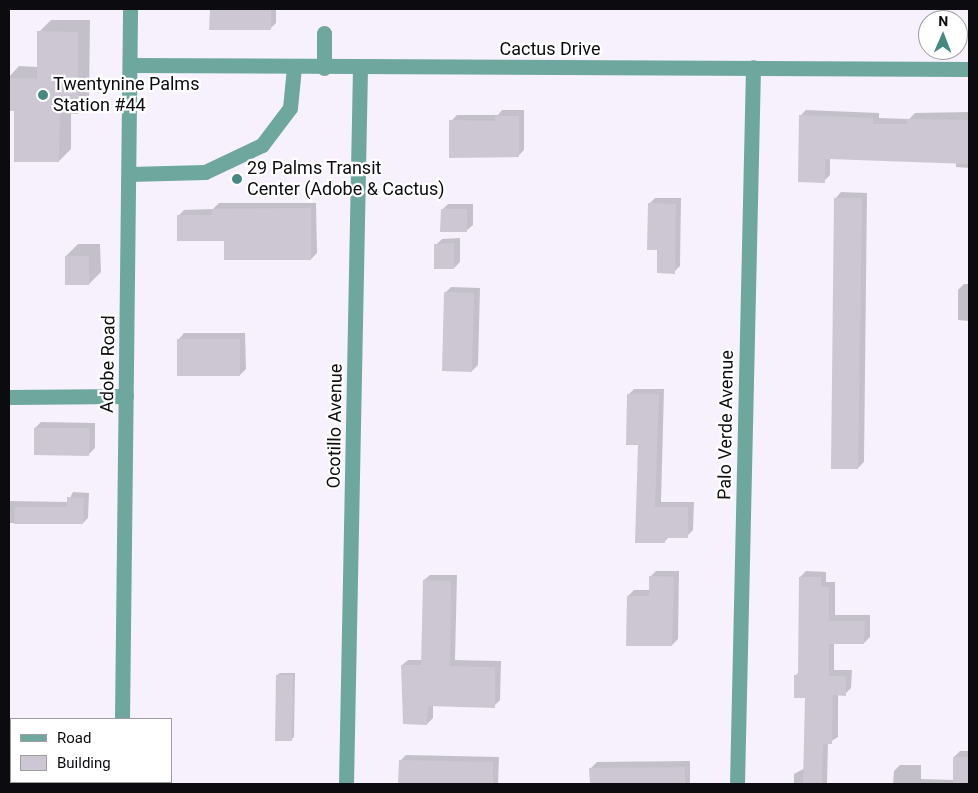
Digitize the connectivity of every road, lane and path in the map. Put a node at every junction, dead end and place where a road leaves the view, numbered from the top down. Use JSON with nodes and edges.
{"nodes":[{"id":1,"x":130,"y":9,"type":"edge"},
{"id":2,"x":324,"y":33,"type":"dead end"},
{"id":3,"x":130,"y":65,"type":"junction"},
{"id":4,"x":294,"y":67,"type":"junction"},
{"id":5,"x":753,"y":67,"type":"junction"},
{"id":6,"x":324,"y":68,"type":"junction"},
{"id":7,"x":360,"y":68,"type":"junction"},
{"id":8,"x":969,"y":69,"type":"edge"},
{"id":9,"x":129,"y":174,"type":"junction"},
{"id":10,"x":126,"y":396,"type":"junction"},
{"id":11,"x":9,"y":397,"type":"edge"},
{"id":12,"x":122,"y":718,"type":"edge"},
{"id":13,"x":346,"y":784,"type":"edge"},
{"id":14,"x":737,"y":784,"type":"edge"}],
"edges":[{"from":1,"to":3,"type":"street","name":"Adobe Road"},
{"from":2,"to":6,"type":"street"},
{"from":3,"to":4,"type":"street","name":"Cactus Drive"},
{"from":3,"to":9,"type":"street","name":"Adobe Road"},
{"from":4,"to":6,"type":"street","name":"Cactus Drive"},
{"from":4,"to":9,"type":"street"},
{"from":5,"to":7,"type":"street","name":"Cactus Drive"},
{"from":5,"to":8,"type":"street","name":"Cactus Drive"},
{"from":5,"to":14,"type":"street","name":"Palo Verde Avenue"},
{"from":6,"to":7,"type":"street","name":"Cactus Drive"},
{"from":7,"to":13,"type":"street","name":"Ocotillo Avenue"},
{"from":9,"to":10,"type":"street","name":"Adobe Road"},
{"from":10,"to":11,"type":"street"},
{"from":10,"to":12,"type":"street","name":"Adobe Road"}]}
